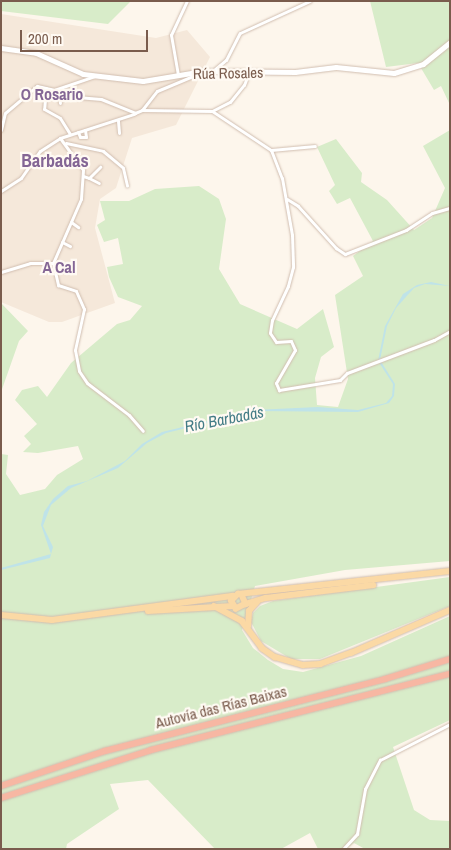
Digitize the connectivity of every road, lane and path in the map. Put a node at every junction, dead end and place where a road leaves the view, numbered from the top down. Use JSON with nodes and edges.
{"nodes":[{"id":1,"x":187,"y":1,"type":"edge"},
{"id":2,"x":310,"y":1,"type":"edge"},
{"id":3,"x":450,"y":42,"type":"edge"},
{"id":4,"x":1,"y":48,"type":"edge"},
{"id":5,"x":203,"y":71,"type":"junction"},
{"id":6,"x":212,"y":71,"type":"junction"},
{"id":7,"x":249,"y":72,"type":"junction"},
{"id":8,"x":178,"y":75,"type":"junction"},
{"id":9,"x":95,"y":76,"type":"junction"},
{"id":10,"x":46,"y":88,"type":"junction"},
{"id":11,"x":54,"y":90,"type":"junction"},
{"id":12,"x":59,"y":92,"type":"junction"},
{"id":13,"x":60,"y":103,"type":"dead end"},
{"id":14,"x":142,"y":110,"type":"junction"},
{"id":15,"x":212,"y":111,"type":"junction"},
{"id":16,"x":135,"y":113,"type":"junction"},
{"id":17,"x":118,"y":120,"type":"junction"},
{"id":18,"x":1,"y":130,"type":"edge"},
{"id":19,"x":85,"y":130,"type":"junction"},
{"id":20,"x":78,"y":132,"type":"junction"},
{"id":21,"x":119,"y":133,"type":"dead end"},
{"id":22,"x":70,"y":134,"type":"junction"},
{"id":23,"x":60,"y":138,"type":"junction"},
{"id":24,"x":65,"y":142,"type":"junction"},
{"id":25,"x":315,"y":146,"type":"dead end"},
{"id":26,"x":270,"y":150,"type":"junction"},
{"id":27,"x":100,"y":167,"type":"dead end"},
{"id":28,"x":82,"y":176,"type":"junction"},
{"id":29,"x":89,"y":178,"type":"junction"},
{"id":30,"x":99,"y":183,"type":"dead end"},
{"id":31,"x":127,"y":186,"type":"dead end"},
{"id":32,"x":1,"y":191,"type":"edge"},
{"id":33,"x":286,"y":199,"type":"junction"},
{"id":34,"x":450,"y":208,"type":"edge"},
{"id":35,"x":71,"y":222,"type":"junction"},
{"id":36,"x":78,"y":226,"type":"dead end"},
{"id":37,"x":62,"y":242,"type":"junction"},
{"id":38,"x":70,"y":246,"type":"dead end"},
{"id":39,"x":53,"y":263,"type":"junction"},
{"id":40,"x":1,"y":272,"type":"edge"},
{"id":41,"x":450,"y":330,"type":"edge"},
{"id":42,"x":143,"y":431,"type":"dead end"},
{"id":43,"x":450,"y":571,"type":"edge"},
{"id":44,"x":404,"y":578,"type":"junction"},
{"id":45,"x":242,"y":595,"type":"junction"},
{"id":46,"x":233,"y":596,"type":"junction"},
{"id":47,"x":259,"y":600,"type":"junction"},
{"id":48,"x":245,"y":605,"type":"junction"},
{"id":49,"x":214,"y":606,"type":"junction"},
{"id":50,"x":233,"y":607,"type":"junction"},
{"id":51,"x":450,"y":610,"type":"edge"},
{"id":52,"x":123,"y":612,"type":"junction"},
{"id":53,"x":1,"y":615,"type":"edge"},
{"id":54,"x":244,"y":620,"type":"junction"},
{"id":55,"x":450,"y":654,"type":"edge"},
{"id":56,"x":450,"y":659,"type":"edge"},
{"id":57,"x":450,"y":674,"type":"edge"},
{"id":58,"x":359,"y":685,"type":"junction"},
{"id":59,"x":450,"y":724,"type":"edge"},
{"id":60,"x":1,"y":786,"type":"edge"},
{"id":61,"x":1,"y":798,"type":"edge"},
{"id":62,"x":343,"y":849,"type":"edge"}],
"edges":[{"from":1,"to":8,"type":"street"},
{"from":2,"to":6,"type":"street"},
{"from":3,"to":7,"type":"street","name":"Rúa Rosales"},
{"from":4,"to":9,"type":"street","name":"Rúa Rosales"},
{"from":5,"to":6,"type":"street","name":"Rúa Rosales"},
{"from":5,"to":8,"type":"street","name":"Rúa Rosales"},
{"from":5,"to":14,"type":"street"},
{"from":6,"to":7,"type":"street","name":"Rúa Rosales"},
{"from":7,"to":15,"type":"street"},
{"from":8,"to":9,"type":"street","name":"Rúa Rosales"},
{"from":9,"to":11,"type":"street"},
{"from":10,"to":11,"type":"street"},
{"from":10,"to":18,"type":"street"},
{"from":10,"to":22,"type":"street"},
{"from":11,"to":12,"type":"street"},
{"from":12,"to":13,"type":"street"},
{"from":12,"to":16,"type":"street"},
{"from":14,"to":15,"type":"street"},
{"from":14,"to":16,"type":"street"},
{"from":15,"to":26,"type":"street"},
{"from":16,"to":17,"type":"street"},
{"from":17,"to":19,"type":"street"},
{"from":17,"to":21,"type":"street"},
{"from":19,"to":20,"type":"street"},
{"from":19,"to":20,"type":"street"},
{"from":20,"to":22,"type":"street"},
{"from":22,"to":23,"type":"street"},
{"from":23,"to":24,"type":"street"},
{"from":23,"to":32,"type":"street"},
{"from":24,"to":28,"type":"street"},
{"from":24,"to":31,"type":"street"},
{"from":25,"to":26,"type":"street"},
{"from":26,"to":33,"type":"street"},
{"from":27,"to":29,"type":"street"},
{"from":28,"to":29,"type":"street"},
{"from":28,"to":35,"type":"street"},
{"from":29,"to":30,"type":"street"},
{"from":33,"to":34,"type":"street"},
{"from":33,"to":41,"type":"street"},
{"from":35,"to":36,"type":"street"},
{"from":35,"to":37,"type":"street"},
{"from":37,"to":38,"type":"street"},
{"from":37,"to":39,"type":"street"},
{"from":39,"to":40,"type":"street"},
{"from":39,"to":42,"type":"street"},
{"from":43,"to":44,"type":"main road"},
{"from":44,"to":45,"type":"main road"},
{"from":44,"to":47,"type":"main road"},
{"from":45,"to":46,"type":"main road"},
{"from":45,"to":48,"type":"main road"},
{"from":46,"to":50,"type":"main road"},
{"from":46,"to":52,"type":"main road"},
{"from":47,"to":48,"type":"main road"},
{"from":47,"to":54,"type":"main road"},
{"from":48,"to":50,"type":"main road"},
{"from":48,"to":54,"type":"main road"},
{"from":49,"to":50,"type":"main road"},
{"from":49,"to":52,"type":"main road"},
{"from":49,"to":54,"type":"main road"},
{"from":50,"to":54,"type":"main road"},
{"from":51,"to":54,"type":"main road"},
{"from":52,"to":53,"type":"main road"},
{"from":55,"to":58,"type":"highway"},
{"from":56,"to":58,"type":"highway","name":"Autovía das Rías Baixas"},
{"from":57,"to":61,"type":"highway","name":"Autovía das Rías Baixas"},
{"from":58,"to":60,"type":"highway","name":"Autovía das Rías Baixas"},
{"from":59,"to":62,"type":"street"}]}
